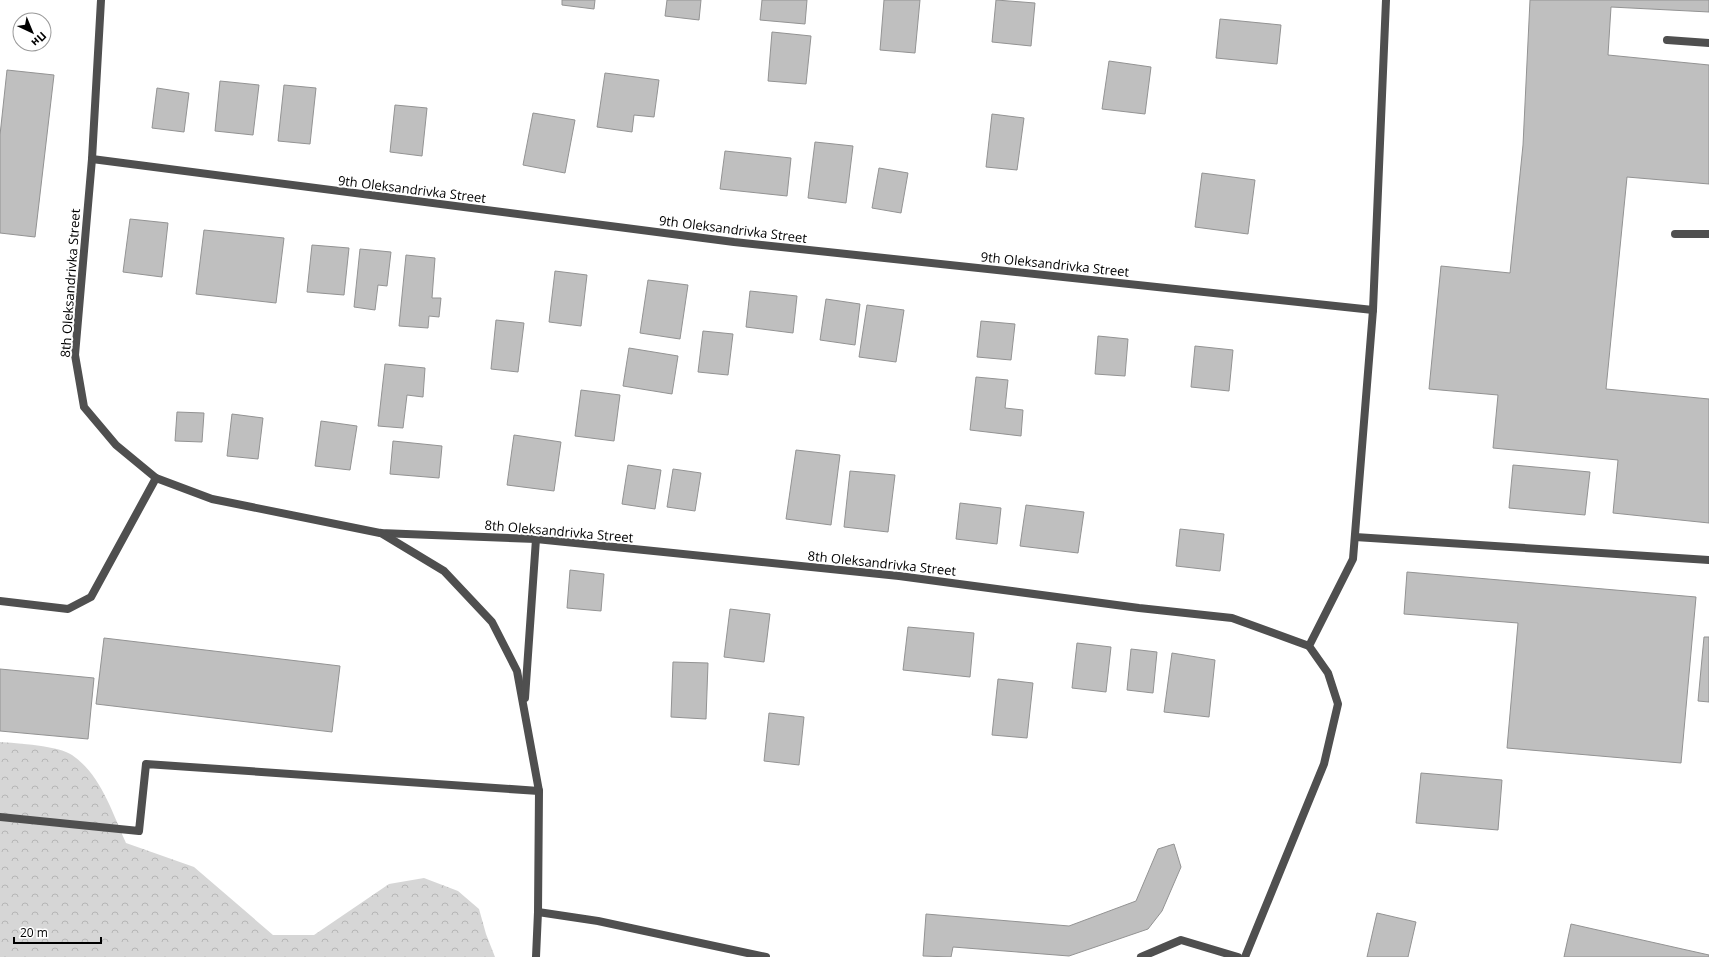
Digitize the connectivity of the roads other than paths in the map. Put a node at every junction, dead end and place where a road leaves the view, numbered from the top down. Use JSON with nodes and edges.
{"nodes":[{"id":1,"x":101,"y":0,"type":"edge"},
{"id":2,"x":1386,"y":0,"type":"edge"},
{"id":3,"x":1667,"y":40,"type":"dead end"},
{"id":4,"x":1709,"y":43,"type":"edge"},
{"id":5,"x":92,"y":159,"type":"junction"},
{"id":6,"x":1675,"y":234,"type":"dead end"},
{"id":7,"x":1709,"y":234,"type":"edge"},
{"id":8,"x":1373,"y":310,"type":"junction"},
{"id":9,"x":156,"y":478,"type":"junction"},
{"id":10,"x":380,"y":533,"type":"junction"},
{"id":11,"x":1355,"y":537,"type":"junction"},
{"id":12,"x":536,"y":539,"type":"junction"},
{"id":13,"x":1709,"y":560,"type":"edge"},
{"id":14,"x":0,"y":601,"type":"edge"},
{"id":15,"x":1309,"y":646,"type":"junction"},
{"id":16,"x":524,"y":712,"type":"junction"},
{"id":17,"x":539,"y":791,"type":"junction"},
{"id":18,"x":0,"y":817,"type":"edge"},
{"id":19,"x":538,"y":912,"type":"junction"},
{"id":20,"x":536,"y":957,"type":"edge"},
{"id":21,"x":766,"y":957,"type":"edge"},
{"id":22,"x":1141,"y":957,"type":"edge"},
{"id":23,"x":1238,"y":957,"type":"edge"},
{"id":24,"x":1245,"y":957,"type":"edge"}],
"edges":[{"from":1,"to":5,"type":"street","name":"8th Oleksandrivka Street"},
{"from":2,"to":8,"type":"street"},
{"from":3,"to":4,"type":"street"},
{"from":5,"to":8,"type":"street","name":"9th Oleksandrivka Street"},
{"from":5,"to":9,"type":"street","name":"8th Oleksandrivka Street"},
{"from":6,"to":7,"type":"street"},
{"from":8,"to":11,"type":"street"},
{"from":9,"to":10,"type":"street","name":"8th Oleksandrivka Street"},
{"from":9,"to":14,"type":"street"},
{"from":10,"to":12,"type":"street","name":"8th Oleksandrivka Street"},
{"from":10,"to":16,"type":"street"},
{"from":11,"to":13,"type":"street"},
{"from":11,"to":15,"type":"street"},
{"from":12,"to":15,"type":"street","name":"8th Oleksandrivka Street"},
{"from":12,"to":16,"type":"street"},
{"from":15,"to":24,"type":"street"},
{"from":16,"to":17,"type":"street"},
{"from":17,"to":18,"type":"street"},
{"from":17,"to":19,"type":"street"},
{"from":19,"to":20,"type":"street"},
{"from":19,"to":21,"type":"street"},
{"from":22,"to":23,"type":"street"}]}
